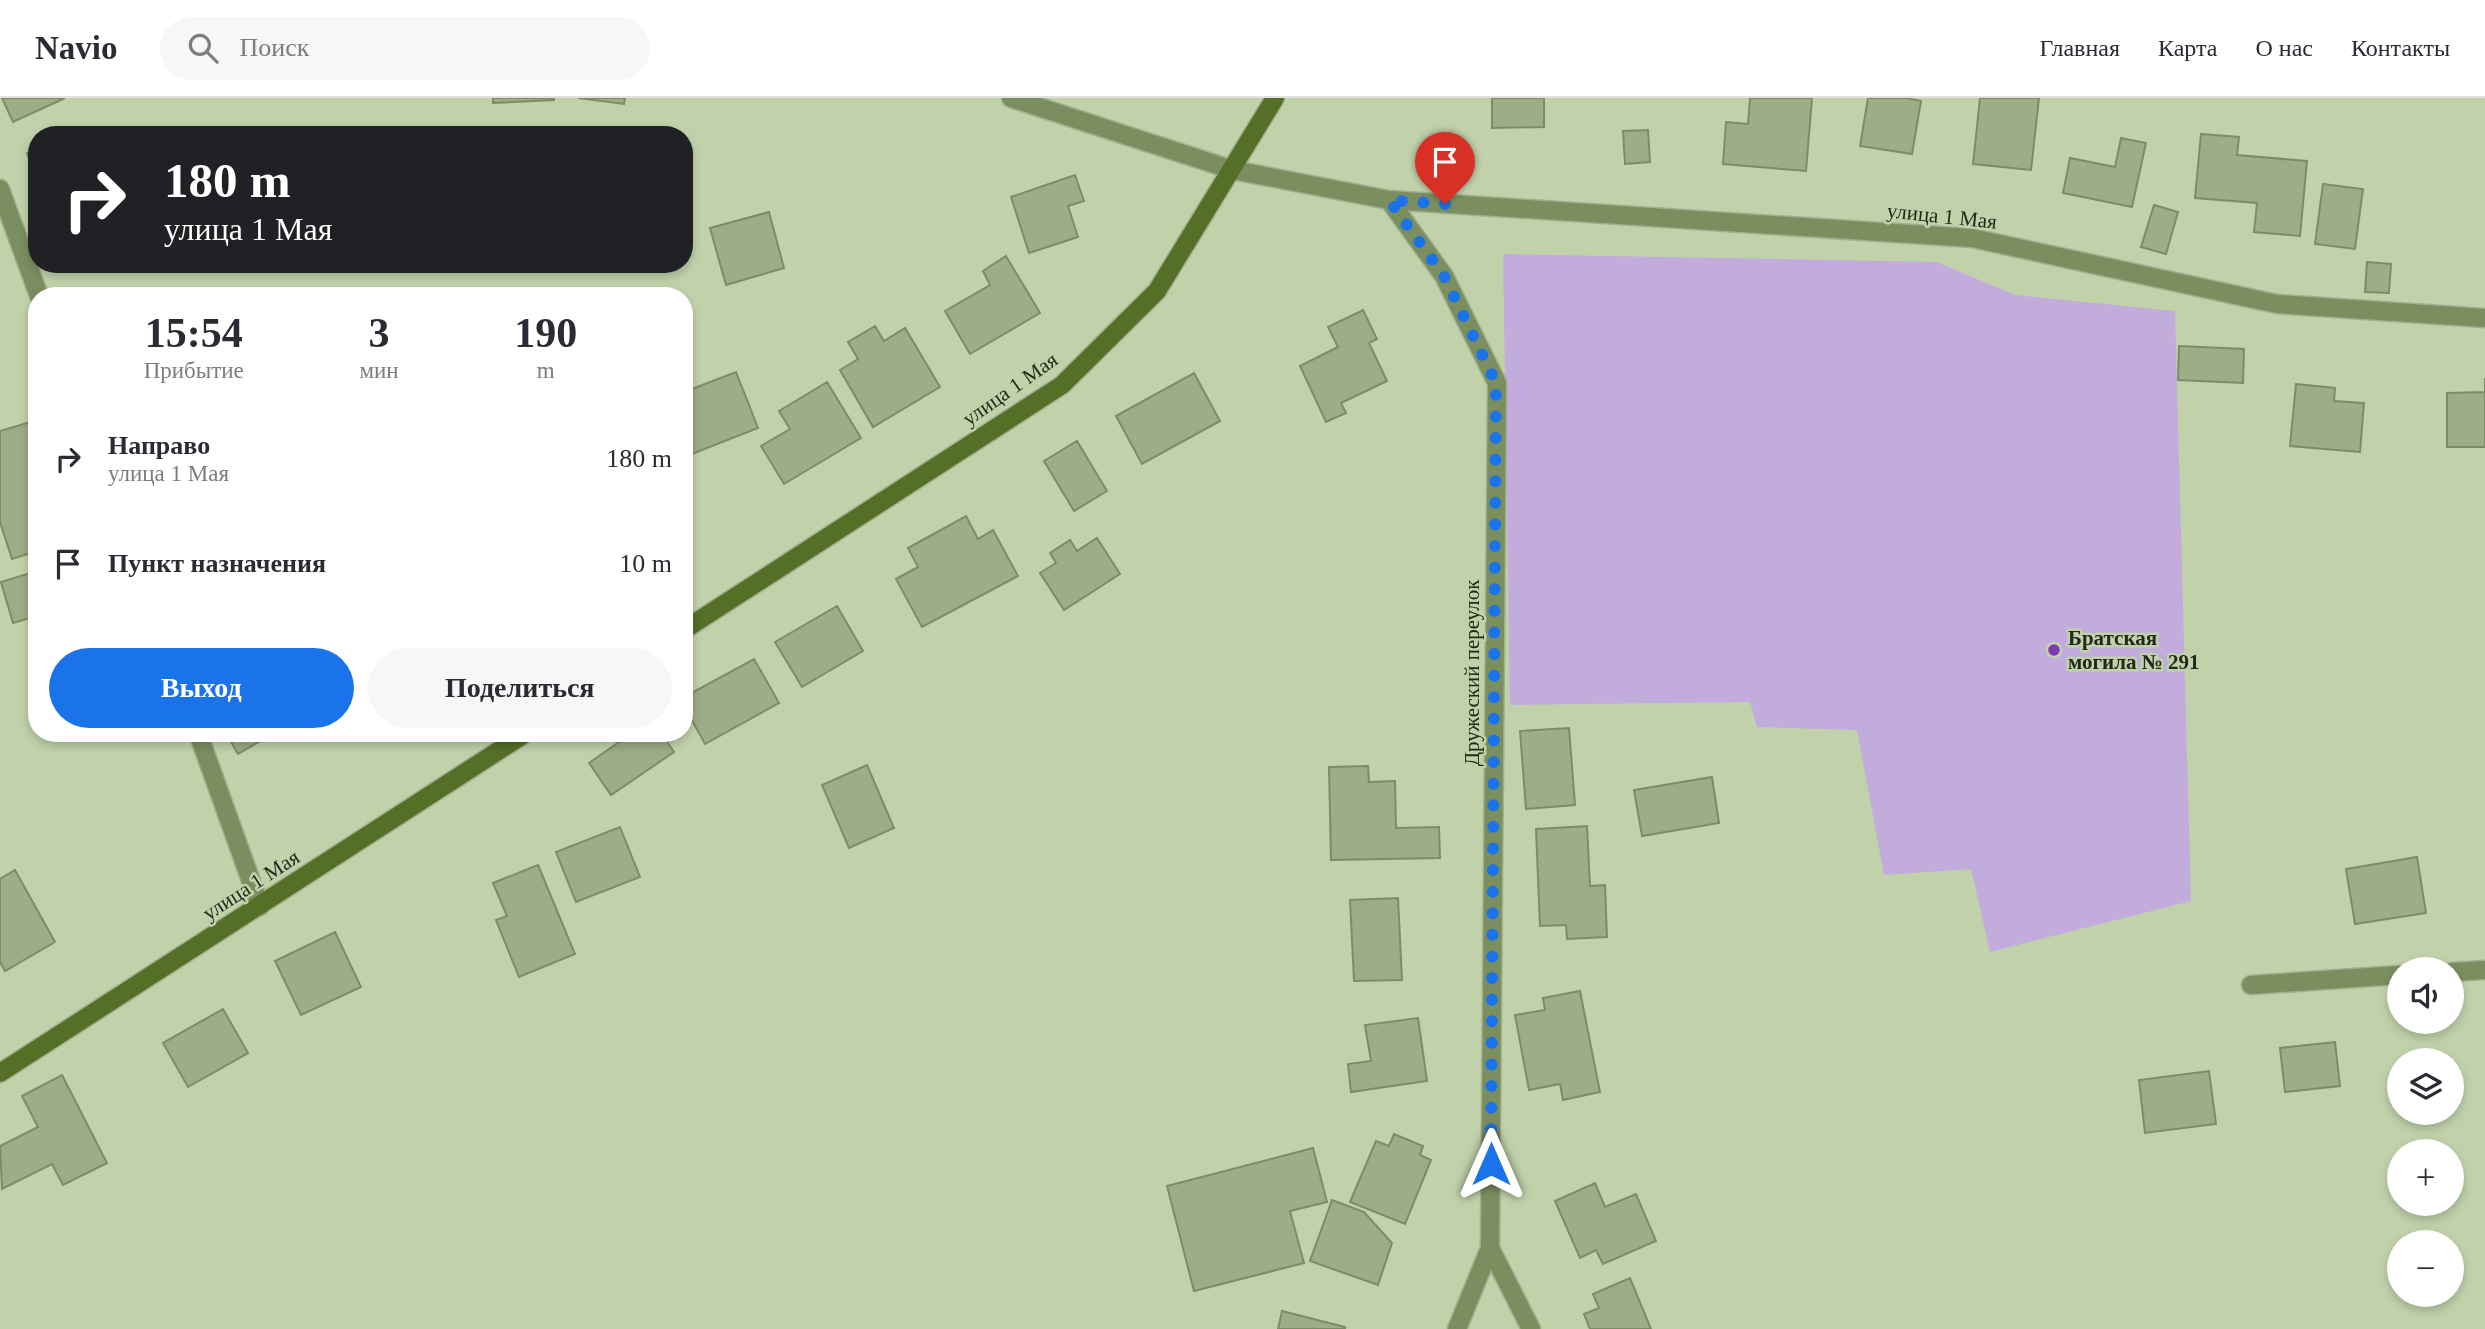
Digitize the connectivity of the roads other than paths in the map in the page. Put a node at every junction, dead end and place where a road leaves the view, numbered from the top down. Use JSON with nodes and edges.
{"nodes":[{"id":1,"x":1012,"y":98,"type":"edge"},
{"id":2,"x":1275,"y":98,"type":"edge"},
{"id":3,"x":1233,"y":170,"type":"junction"},
{"id":4,"x":0,"y":189,"type":"edge"},
{"id":5,"x":1389,"y":200,"type":"junction"},
{"id":6,"x":28,"y":266,"type":"edge"},
{"id":7,"x":2485,"y":318,"type":"edge"},
{"id":8,"x":693,"y":624,"type":"edge"},
{"id":9,"x":201,"y":742,"type":"edge"},
{"id":10,"x":512,"y":742,"type":"edge"},
{"id":11,"x":260,"y":906,"type":"junction"},
{"id":12,"x":2485,"y":970,"type":"edge"},
{"id":13,"x":2464,"y":971,"type":"edge"},
{"id":14,"x":2387,"y":976,"type":"edge"},
{"id":15,"x":2252,"y":985,"type":"dead end"},
{"id":16,"x":0,"y":1073,"type":"edge"},
{"id":17,"x":1490,"y":1248,"type":"junction"},
{"id":18,"x":1457,"y":1329,"type":"edge"},
{"id":19,"x":1531,"y":1329,"type":"edge"}],
"edges":[{"from":1,"to":3,"type":"street"},
{"from":2,"to":3,"type":"street","name":"улица 1 Мая"},
{"from":3,"to":5,"type":"street"},
{"from":3,"to":8,"type":"street","name":"улица 1 Мая"},
{"from":4,"to":6,"type":"street"},
{"from":5,"to":7,"type":"street","name":"улица 1 Мая"},
{"from":5,"to":17,"type":"street","name":"Дружеский переулок"},
{"from":9,"to":11,"type":"street"},
{"from":10,"to":11,"type":"street","name":"улица 1 Мая"},
{"from":11,"to":16,"type":"street","name":"улица 1 Мая"},
{"from":12,"to":13,"type":"street"},
{"from":14,"to":15,"type":"street"},
{"from":17,"to":18,"type":"street","name":"Дружеский переулок"},
{"from":17,"to":19,"type":"street"}]}
